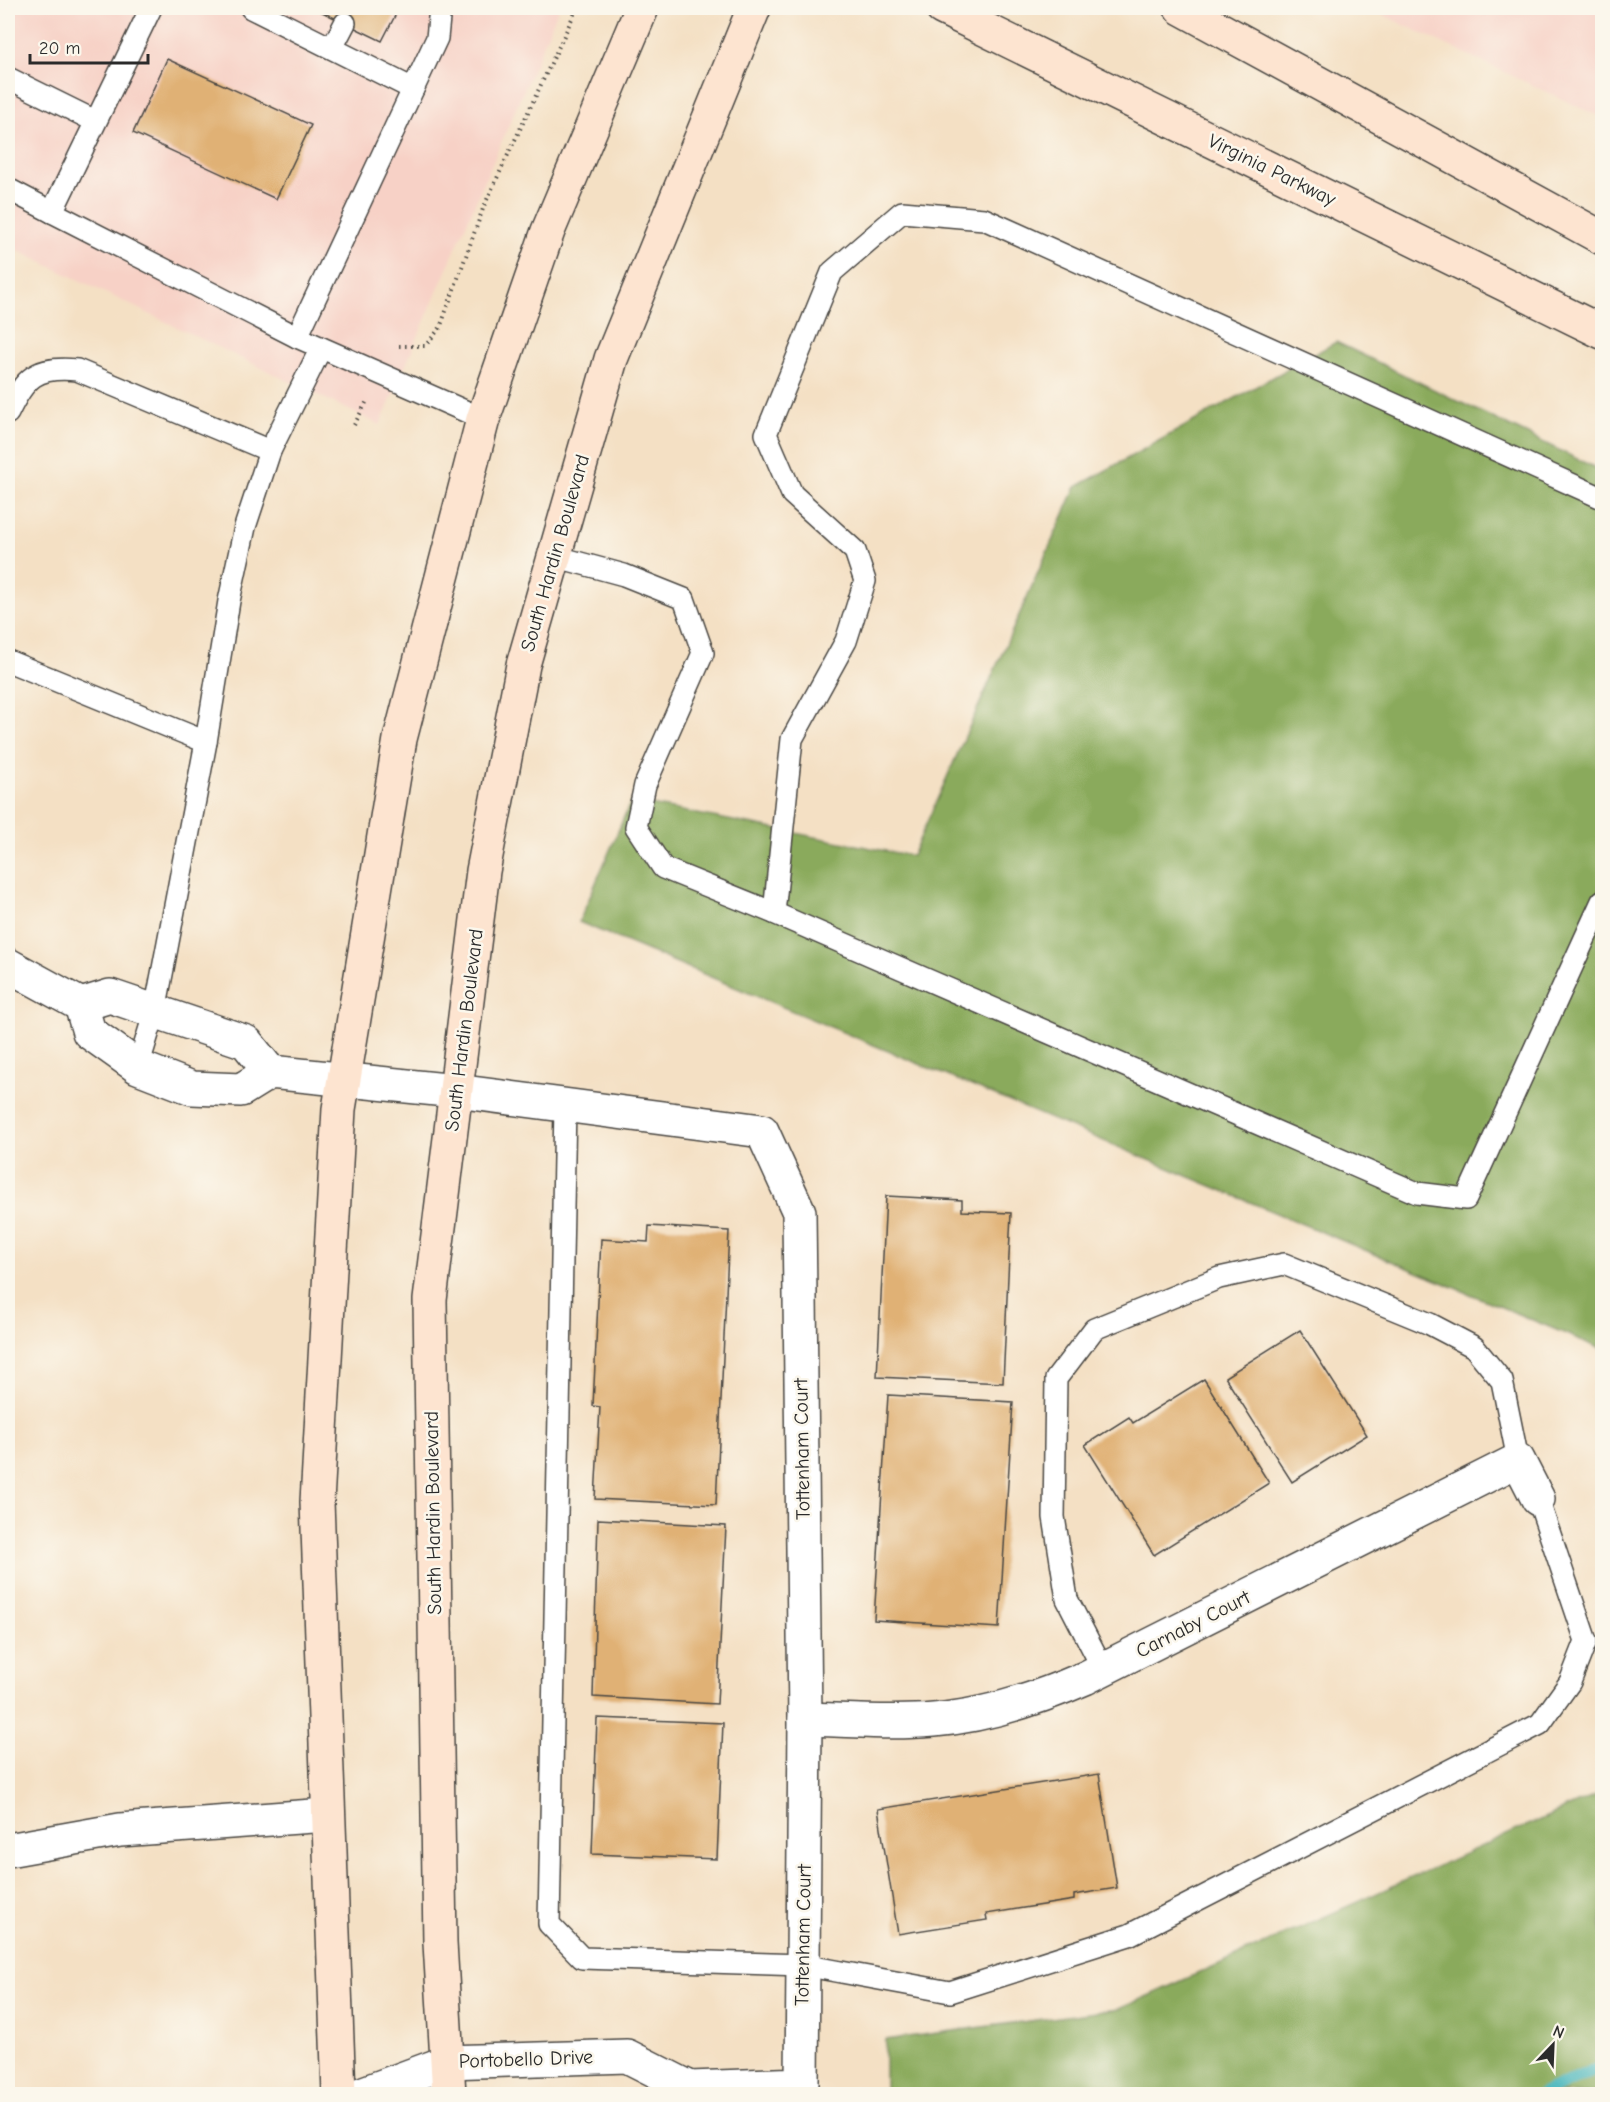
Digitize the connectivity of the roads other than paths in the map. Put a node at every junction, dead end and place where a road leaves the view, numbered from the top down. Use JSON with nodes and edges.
{"nodes":[{"id":1,"x":151,"y":8,"type":"edge"},
{"id":2,"x":251,"y":8,"type":"edge"},
{"id":3,"x":440,"y":8,"type":"edge"},
{"id":4,"x":642,"y":8,"type":"edge"},
{"id":5,"x":754,"y":8,"type":"edge"},
{"id":6,"x":942,"y":8,"type":"edge"},
{"id":7,"x":1181,"y":8,"type":"edge"},
{"id":8,"x":274,"y":13,"type":"edge"},
{"id":9,"x":345,"y":23,"type":"dead end"},
{"id":10,"x":332,"y":48,"type":"junction"},
{"id":11,"x":8,"y":78,"type":"edge"},
{"id":12,"x":413,"y":89,"type":"junction"},
{"id":13,"x":95,"y":121,"type":"junction"},
{"id":14,"x":8,"y":189,"type":"edge"},
{"id":15,"x":52,"y":212,"type":"junction"},
{"id":16,"x":1602,"y":238,"type":"edge"},
{"id":17,"x":1602,"y":332,"type":"edge"},
{"id":18,"x":297,"y":337,"type":"junction"},
{"id":19,"x":321,"y":348,"type":"junction"},
{"id":20,"x":8,"y":413,"type":"edge"},
{"id":21,"x":483,"y":419,"type":"junction"},
{"id":22,"x":270,"y":451,"type":"junction"},
{"id":23,"x":1602,"y":498,"type":"edge"},
{"id":24,"x":554,"y":556,"type":"junction"},
{"id":25,"x":8,"y":661,"type":"edge"},
{"id":26,"x":206,"y":742,"type":"junction"},
{"id":27,"x":1602,"y":901,"type":"edge"},
{"id":28,"x":774,"y":914,"type":"junction"},
{"id":29,"x":8,"y":965,"type":"edge"},
{"id":30,"x":81,"y":1005,"type":"junction"},
{"id":31,"x":155,"y":1011,"type":"junction"},
{"id":32,"x":138,"y":1067,"type":"junction"},
{"id":33,"x":270,"y":1072,"type":"junction"},
{"id":34,"x":344,"y":1079,"type":"junction"},
{"id":35,"x":456,"y":1091,"type":"junction"},
{"id":36,"x":566,"y":1106,"type":"junction"},
{"id":37,"x":1518,"y":1460,"type":"junction"},
{"id":38,"x":1538,"y":1499,"type":"joint"},
{"id":39,"x":1103,"y":1669,"type":"junction"},
{"id":40,"x":805,"y":1719,"type":"junction"},
{"id":41,"x":327,"y":1815,"type":"junction"},
{"id":42,"x":8,"y":1850,"type":"edge"},
{"id":43,"x":803,"y":1965,"type":"junction"},
{"id":44,"x":447,"y":2062,"type":"junction"},
{"id":45,"x":802,"y":2084,"type":"joint"},
{"id":46,"x":686,"y":2091,"type":"edge"},
{"id":47,"x":339,"y":2094,"type":"edge"},
{"id":48,"x":361,"y":2094,"type":"edge"},
{"id":49,"x":448,"y":2094,"type":"edge"}],
"edges":[{"from":1,"to":13,"type":"lane"},
{"from":2,"to":8,"type":"lane"},
{"from":3,"to":12,"type":"lane"},
{"from":4,"to":21,"type":"main road"},
{"from":5,"to":24,"type":"main road","name":"South Hardin Boulevard"},
{"from":6,"to":17,"type":"main road","name":"Virginia Parkway"},
{"from":7,"to":16,"type":"main road"},
{"from":8,"to":10,"type":"lane"},
{"from":9,"to":10,"type":"lane"},
{"from":10,"to":12,"type":"lane"},
{"from":11,"to":13,"type":"lane"},
{"from":12,"to":18,"type":"lane"},
{"from":13,"to":15,"type":"lane"},
{"from":14,"to":15,"type":"lane"},
{"from":15,"to":18,"type":"lane"},
{"from":18,"to":19,"type":"lane"},
{"from":19,"to":21,"type":"lane"},
{"from":19,"to":22,"type":"lane"},
{"from":20,"to":22,"type":"lane"},
{"from":21,"to":34,"type":"main road"},
{"from":22,"to":26,"type":"lane"},
{"from":23,"to":28,"type":"lane"},
{"from":24,"to":28,"type":"lane"},
{"from":24,"to":35,"type":"main road","name":"South Hardin Boulevard"},
{"from":25,"to":26,"type":"lane"},
{"from":26,"to":31,"type":"lane"},
{"from":27,"to":28,"type":"lane"},
{"from":29,"to":30,"type":"street"},
{"from":30,"to":31,"type":"street"},
{"from":30,"to":32,"type":"street"},
{"from":31,"to":32,"type":"lane"},
{"from":31,"to":33,"type":"street"},
{"from":32,"to":33,"type":"street"},
{"from":33,"to":34,"type":"street","name":"Tottenham Court"},
{"from":34,"to":35,"type":"street","name":"Tottenham Court"},
{"from":34,"to":41,"type":"main road"},
{"from":35,"to":36,"type":"street","name":"Tottenham Court"},
{"from":35,"to":44,"type":"main road","name":"South Hardin Boulevard"},
{"from":36,"to":40,"type":"street","name":"Tottenham Court"},
{"from":36,"to":43,"type":"lane"},
{"from":37,"to":38,"type":"street"},
{"from":37,"to":39,"type":"street","name":"Carnaby Court"},
{"from":37,"to":39,"type":"lane"},
{"from":38,"to":43,"type":"lane"},
{"from":39,"to":40,"type":"street","name":"Carnaby Court"},
{"from":40,"to":43,"type":"street","name":"Tottenham Court"},
{"from":41,"to":42,"type":"street"},
{"from":41,"to":47,"type":"main road"},
{"from":43,"to":45,"type":"street","name":"Tottenham Court"},
{"from":44,"to":46,"type":"street","name":"Portobello Drive"},
{"from":44,"to":48,"type":"street","name":"Portobello Drive"},
{"from":44,"to":49,"type":"main road","name":"South Hardin Boulevard"},
{"from":45,"to":46,"type":"street","name":"Portobello Drive"}]}
